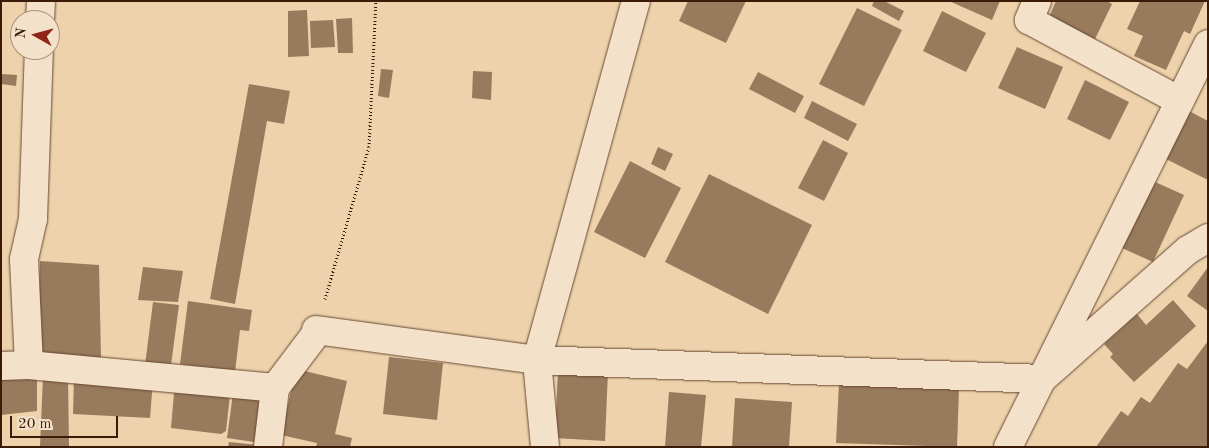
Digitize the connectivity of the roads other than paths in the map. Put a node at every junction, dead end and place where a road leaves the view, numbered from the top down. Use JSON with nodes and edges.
{"nodes":[{"id":1,"x":636,"y":1,"type":"edge"},
{"id":2,"x":1037,"y":1,"type":"edge"},
{"id":3,"x":1208,"y":44,"type":"edge"},
{"id":4,"x":39,"y":60,"type":"edge"},
{"id":5,"x":1180,"y":101,"type":"junction"},
{"id":6,"x":1208,"y":238,"type":"edge"},
{"id":7,"x":537,"y":360,"type":"junction"},
{"id":8,"x":29,"y":365,"type":"junction"},
{"id":9,"x":1,"y":366,"type":"edge"},
{"id":10,"x":1042,"y":379,"type":"junction"},
{"id":11,"x":275,"y":388,"type":"junction"},
{"id":12,"x":268,"y":447,"type":"edge"},
{"id":13,"x":545,"y":447,"type":"edge"},
{"id":14,"x":1008,"y":447,"type":"edge"}],
"edges":[{"from":1,"to":7,"type":"street"},
{"from":2,"to":5,"type":"street"},
{"from":3,"to":5,"type":"street"},
{"from":4,"to":8,"type":"street"},
{"from":5,"to":10,"type":"street"},
{"from":6,"to":10,"type":"street"},
{"from":7,"to":10,"type":"street"},
{"from":7,"to":11,"type":"street"},
{"from":7,"to":13,"type":"street"},
{"from":8,"to":9,"type":"street"},
{"from":8,"to":11,"type":"street"},
{"from":10,"to":14,"type":"street"},
{"from":11,"to":12,"type":"street"}]}
